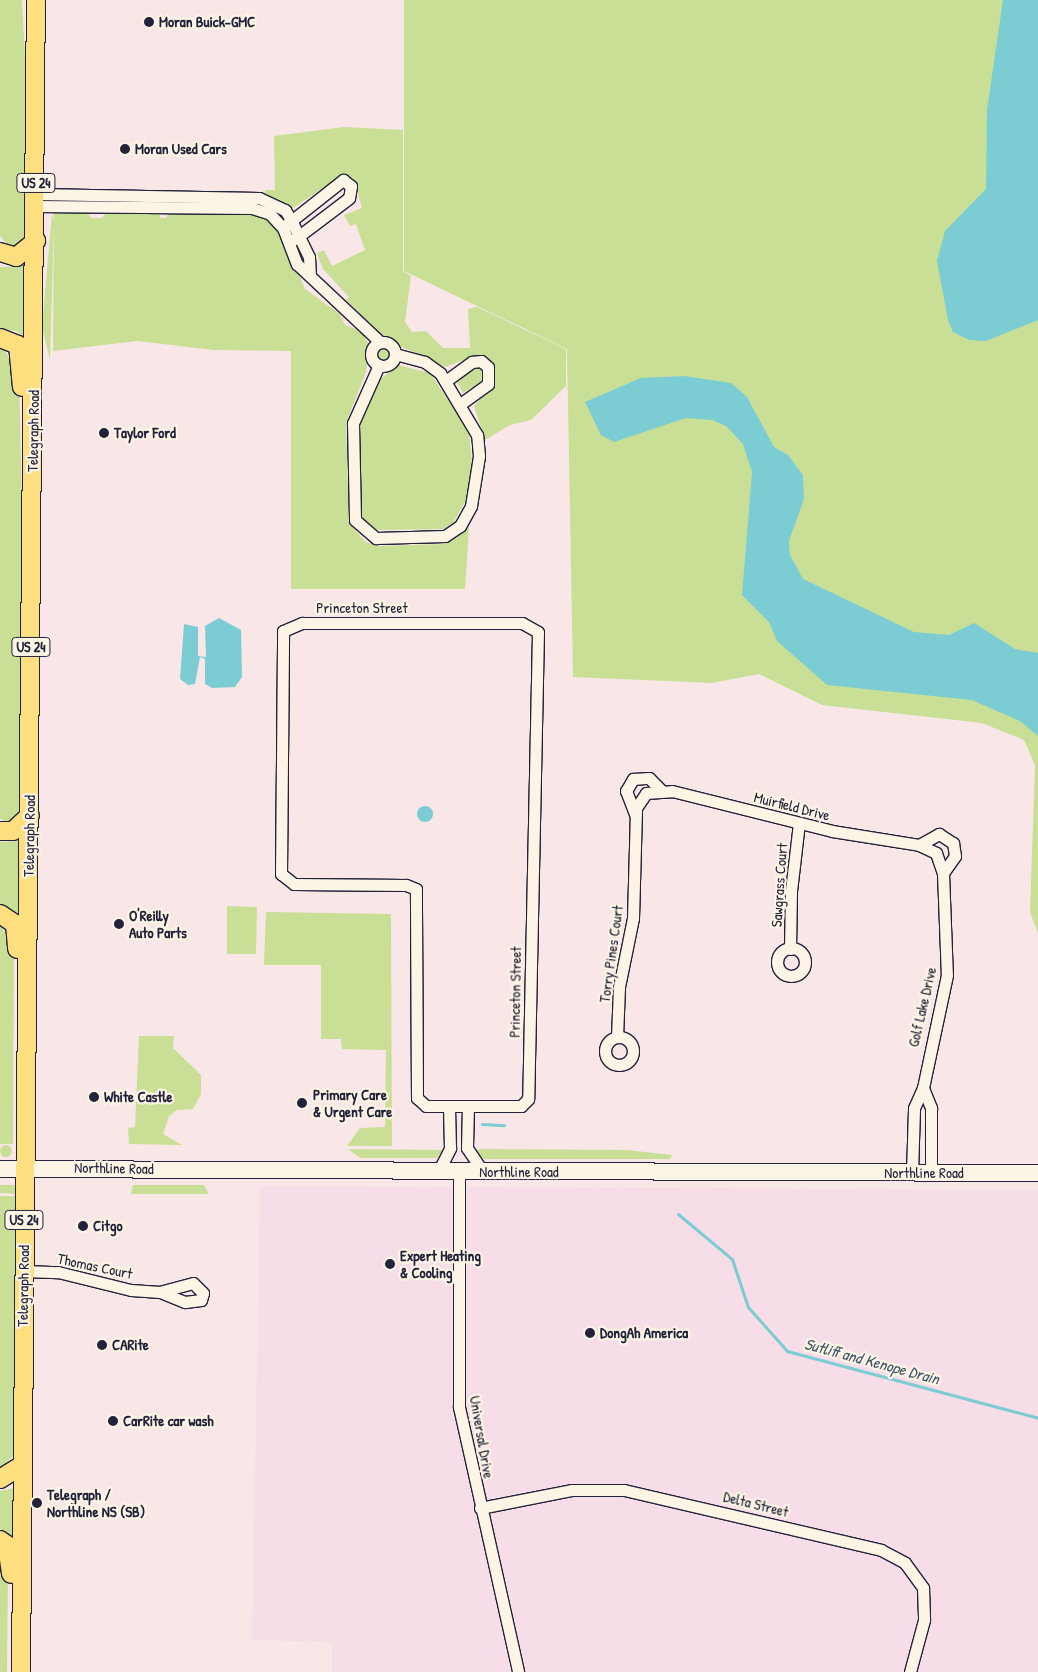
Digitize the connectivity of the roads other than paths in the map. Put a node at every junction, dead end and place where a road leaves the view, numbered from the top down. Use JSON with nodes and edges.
{"nodes":[{"id":1,"x":27,"y":0,"type":"edge"},
{"id":2,"x":36,"y":0,"type":"edge"},
{"id":3,"x":36,"y":62,"type":"junction"},
{"id":4,"x":36,"y":200,"type":"junction"},
{"id":5,"x":287,"y":224,"type":"junction"},
{"id":6,"x":300,"y":236,"type":"junction"},
{"id":7,"x":36,"y":241,"type":"junction"},
{"id":8,"x":289,"y":243,"type":"junction"},
{"id":9,"x":0,"y":252,"type":"edge"},
{"id":10,"x":310,"y":276,"type":"junction"},
{"id":11,"x":0,"y":338,"type":"edge"},
{"id":12,"x":380,"y":342,"type":"junction"},
{"id":13,"x":395,"y":354,"type":"junction"},
{"id":14,"x":379,"y":365,"type":"junction"},
{"id":15,"x":447,"y":380,"type":"junction"},
{"id":16,"x":462,"y":403,"type":"junction"},
{"id":17,"x":32,"y":534,"type":"junction"},
{"id":18,"x":660,"y":789,"type":"junction"},
{"id":19,"x":635,"y":814,"type":"junction"},
{"id":20,"x":30,"y":815,"type":"junction"},
{"id":21,"x":799,"y":823,"type":"junction"},
{"id":22,"x":0,"y":831,"type":"edge"},
{"id":23,"x":920,"y":845,"type":"junction"},
{"id":24,"x":943,"y":873,"type":"junction"},
{"id":25,"x":0,"y":914,"type":"edge"},
{"id":26,"x":790,"y":949,"type":"dead end"},
{"id":27,"x":617,"y":1037,"type":"dead end"},
{"id":28,"x":923,"y":1088,"type":"junction"},
{"id":29,"x":449,"y":1106,"type":"junction"},
{"id":30,"x":468,"y":1106,"type":"junction"},
{"id":31,"x":24,"y":1133,"type":"junction"},
{"id":32,"x":24,"y":1168,"type":"junction"},
{"id":33,"x":0,"y":1169,"type":"edge"},
{"id":34,"x":438,"y":1172,"type":"junction"},
{"id":35,"x":459,"y":1172,"type":"junction"},
{"id":36,"x":483,"y":1172,"type":"junction"},
{"id":37,"x":912,"y":1173,"type":"junction"},
{"id":38,"x":931,"y":1173,"type":"junction"},
{"id":39,"x":1038,"y":1173,"type":"edge"},
{"id":40,"x":24,"y":1271,"type":"junction"},
{"id":41,"x":160,"y":1292,"type":"dead end"},
{"id":42,"x":22,"y":1466,"type":"junction"},
{"id":43,"x":0,"y":1479,"type":"edge"},
{"id":44,"x":480,"y":1508,"type":"junction"},
{"id":45,"x":0,"y":1540,"type":"edge"},
{"id":46,"x":11,"y":1672,"type":"edge"},
{"id":47,"x":21,"y":1672,"type":"edge"},
{"id":48,"x":518,"y":1672,"type":"edge"},
{"id":49,"x":910,"y":1672,"type":"edge"}],
"edges":[{"from":1,"to":3,"type":"main road"},
{"from":2,"to":3,"type":"main road","name":"Telegraph Road","number":"US 24"},
{"from":3,"to":4,"type":"main road","name":"Telegraph Road","number":"US 24"},
{"from":4,"to":5,"type":"street"},
{"from":4,"to":7,"type":"main road","name":"Telegraph Road","number":"US 24"},
{"from":5,"to":6,"type":"street"},
{"from":5,"to":6,"type":"street"},
{"from":5,"to":8,"type":"street"},
{"from":6,"to":8,"type":"street"},
{"from":6,"to":10,"type":"street"},
{"from":7,"to":9,"type":"main road"},
{"from":7,"to":17,"type":"main road","name":"Telegraph Road","number":"US 24"},
{"from":8,"to":10,"type":"street"},
{"from":10,"to":12,"type":"street"},
{"from":11,"to":17,"type":"main road"},
{"from":12,"to":13,"type":"street"},
{"from":12,"to":14,"type":"street"},
{"from":13,"to":14,"type":"street"},
{"from":13,"to":15,"type":"street"},
{"from":14,"to":16,"type":"street"},
{"from":15,"to":16,"type":"street"},
{"from":15,"to":16,"type":"street"},
{"from":17,"to":20,"type":"main road","name":"Telegraph Road","number":"US 24"},
{"from":18,"to":19,"type":"street"},
{"from":18,"to":19,"type":"street","name":"Muirfield Drive"},
{"from":18,"to":21,"type":"street","name":"Muirfield Drive"},
{"from":19,"to":27,"type":"street","name":"Torry Pines Court"},
{"from":20,"to":22,"type":"main road"},
{"from":20,"to":31,"type":"main road","name":"Telegraph Road","number":"US 24"},
{"from":21,"to":23,"type":"street","name":"Muirfield Drive"},
{"from":21,"to":26,"type":"street","name":"Sawgrass Court"},
{"from":23,"to":24,"type":"street","name":"Muirfield Drive"},
{"from":23,"to":24,"type":"street"},
{"from":24,"to":28,"type":"street","name":"Golf Lake Drive"},
{"from":25,"to":31,"type":"main road"},
{"from":28,"to":37,"type":"street","name":"Golf Lake Drive"},
{"from":28,"to":38,"type":"street"},
{"from":29,"to":30,"type":"street","name":"Princeton Street"},
{"from":29,"to":30,"type":"street","name":"Princeton Street"},
{"from":29,"to":34,"type":"street"},
{"from":30,"to":36,"type":"street"},
{"from":31,"to":32,"type":"main road","name":"Telegraph Road","number":"US 24"},
{"from":32,"to":33,"type":"main road","name":"Northline Road"},
{"from":32,"to":34,"type":"main road","name":"Northline Road"},
{"from":32,"to":40,"type":"main road","name":"Telegraph Road","number":"US 24"},
{"from":34,"to":35,"type":"main road","name":"Northline Road"},
{"from":35,"to":36,"type":"main road","name":"Northline Road"},
{"from":35,"to":44,"type":"street","name":"Universal Drive"},
{"from":36,"to":37,"type":"main road","name":"Northline Road"},
{"from":37,"to":38,"type":"main road","name":"Northline Road"},
{"from":38,"to":39,"type":"main road","name":"Northline Road"},
{"from":40,"to":41,"type":"street","name":"Thomas Court"},
{"from":40,"to":42,"type":"main road","name":"Telegraph Road","number":"US 24"},
{"from":42,"to":43,"type":"main road"},
{"from":42,"to":47,"type":"main road","name":"Telegraph Road","number":"US 24"},
{"from":44,"to":48,"type":"street","name":"Universal Drive"},
{"from":44,"to":49,"type":"street","name":"Delta Street"},
{"from":45,"to":46,"type":"main road"}]}
